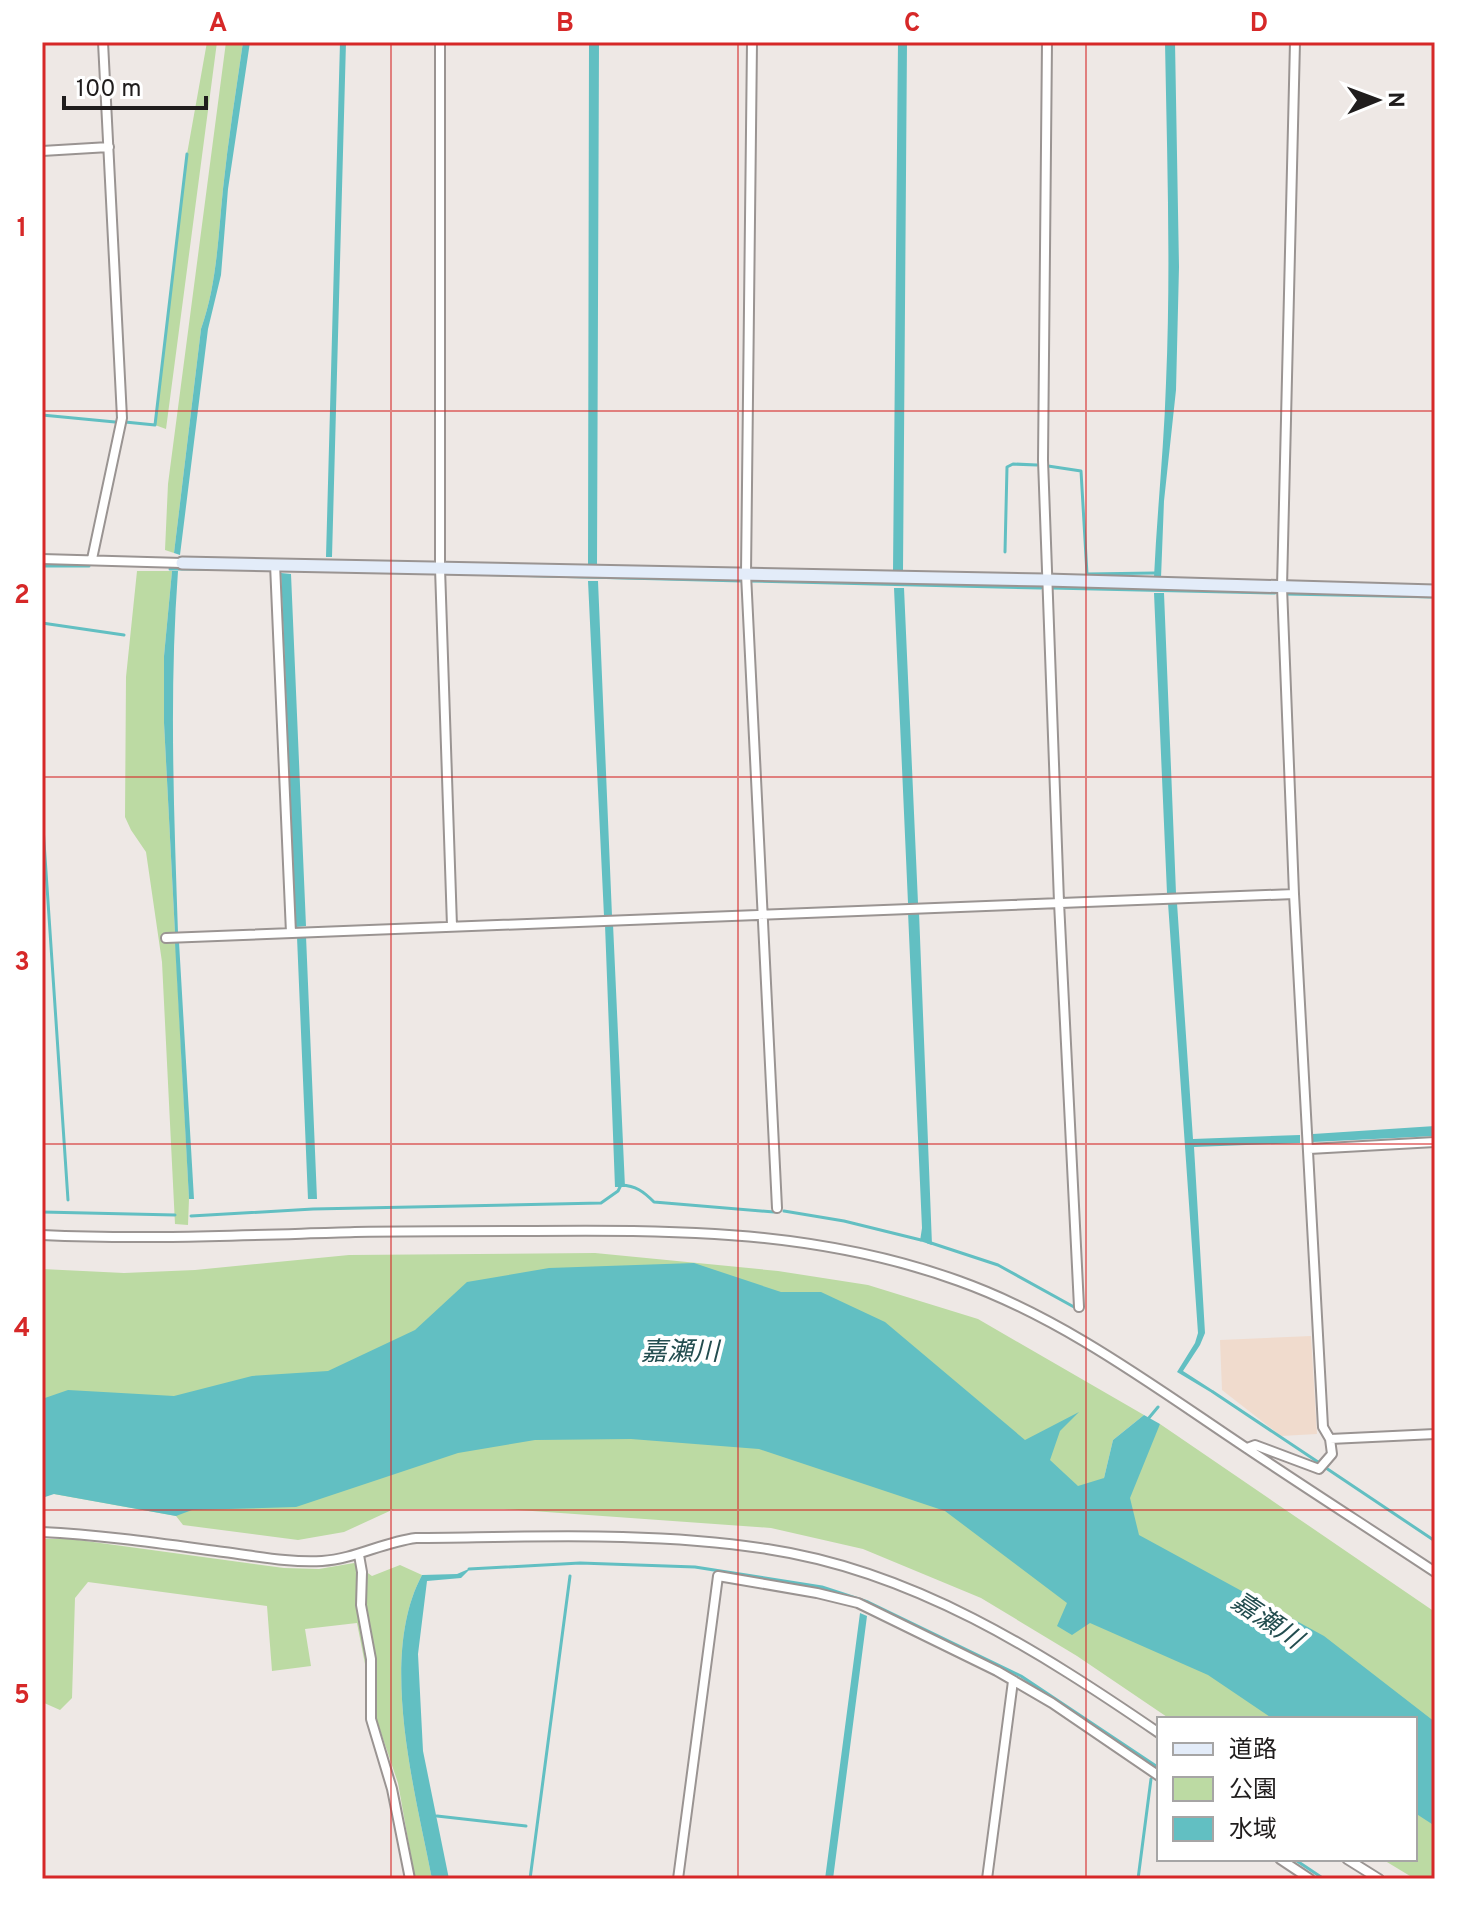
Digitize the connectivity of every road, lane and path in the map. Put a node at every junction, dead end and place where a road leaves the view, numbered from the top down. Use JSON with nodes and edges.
{"nodes":[{"id":1,"x":103,"y":42,"type":"edge"},
{"id":2,"x":440,"y":42,"type":"edge"},
{"id":3,"x":752,"y":42,"type":"edge"},
{"id":4,"x":1047,"y":42,"type":"edge"},
{"id":5,"x":1295,"y":42,"type":"edge"},
{"id":6,"x":109,"y":147,"type":"junction"},
{"id":7,"x":42,"y":151,"type":"edge"},
{"id":8,"x":42,"y":559,"type":"edge"},
{"id":9,"x":92,"y":559,"type":"junction"},
{"id":10,"x":182,"y":563,"type":"joint"},
{"id":11,"x":275,"y":564,"type":"junction"},
{"id":12,"x":440,"y":568,"type":"junction"},
{"id":13,"x":746,"y":574,"type":"junction"},
{"id":14,"x":1046,"y":580,"type":"junction"},
{"id":15,"x":1282,"y":587,"type":"junction"},
{"id":16,"x":1435,"y":591,"type":"edge"},
{"id":17,"x":1294,"y":894,"type":"junction"},
{"id":18,"x":1059,"y":902,"type":"junction"},
{"id":19,"x":762,"y":914,"type":"junction"},
{"id":20,"x":452,"y":926,"type":"junction"},
{"id":21,"x":291,"y":933,"type":"junction"},
{"id":22,"x":166,"y":938,"type":"dead end"},
{"id":23,"x":1435,"y":1142,"type":"edge"},
{"id":24,"x":1309,"y":1149,"type":"junction"},
{"id":25,"x":777,"y":1208,"type":"dead end"},
{"id":26,"x":42,"y":1235,"type":"edge"},
{"id":27,"x":1079,"y":1307,"type":"dead end"},
{"id":28,"x":1435,"y":1434,"type":"edge"},
{"id":29,"x":1330,"y":1439,"type":"junction"},
{"id":30,"x":1247,"y":1448,"type":"junction"},
{"id":31,"x":42,"y":1532,"type":"edge"},
{"id":32,"x":359,"y":1555,"type":"junction"},
{"id":33,"x":1435,"y":1572,"type":"edge"},
{"id":34,"x":1013,"y":1681,"type":"junction"},
{"id":35,"x":1157,"y":1732,"type":"edge"},
{"id":36,"x":1157,"y":1775,"type":"edge"},
{"id":37,"x":1283,"y":1861,"type":"edge"},
{"id":38,"x":1350,"y":1861,"type":"edge"},
{"id":39,"x":1293,"y":1868,"type":"junction"},
{"id":40,"x":410,"y":1879,"type":"edge"},
{"id":41,"x":678,"y":1879,"type":"edge"},
{"id":42,"x":987,"y":1879,"type":"edge"},
{"id":43,"x":1292,"y":1879,"type":"edge"},
{"id":44,"x":1310,"y":1879,"type":"edge"},
{"id":45,"x":1379,"y":1879,"type":"edge"}],
"edges":[{"from":1,"to":6,"type":"street"},
{"from":2,"to":12,"type":"street"},
{"from":3,"to":13,"type":"street"},
{"from":4,"to":14,"type":"street"},
{"from":5,"to":15,"type":"street"},
{"from":6,"to":7,"type":"street"},
{"from":6,"to":9,"type":"street"},
{"from":8,"to":9,"type":"street"},
{"from":9,"to":10,"type":"street"},
{"from":10,"to":11,"type":"street"},
{"from":11,"to":12,"type":"street"},
{"from":11,"to":21,"type":"street"},
{"from":12,"to":13,"type":"street"},
{"from":12,"to":20,"type":"street"},
{"from":13,"to":14,"type":"street"},
{"from":13,"to":19,"type":"street"},
{"from":14,"to":15,"type":"street"},
{"from":14,"to":18,"type":"street"},
{"from":15,"to":16,"type":"street"},
{"from":15,"to":17,"type":"street"},
{"from":17,"to":18,"type":"street"},
{"from":17,"to":24,"type":"street"},
{"from":18,"to":19,"type":"street"},
{"from":18,"to":27,"type":"street"},
{"from":19,"to":20,"type":"street"},
{"from":19,"to":25,"type":"street"},
{"from":20,"to":21,"type":"street"},
{"from":21,"to":22,"type":"street"},
{"from":23,"to":24,"type":"street"},
{"from":24,"to":29,"type":"street"},
{"from":26,"to":30,"type":"street"},
{"from":28,"to":29,"type":"street"},
{"from":29,"to":30,"type":"street"},
{"from":30,"to":33,"type":"street"},
{"from":31,"to":32,"type":"street"},
{"from":32,"to":35,"type":"street"},
{"from":32,"to":40,"type":"street"},
{"from":34,"to":36,"type":"street"},
{"from":34,"to":41,"type":"street"},
{"from":34,"to":42,"type":"street"},
{"from":37,"to":39,"type":"street"},
{"from":38,"to":45,"type":"street"},
{"from":39,"to":43,"type":"street"},
{"from":39,"to":44,"type":"street"}]}
